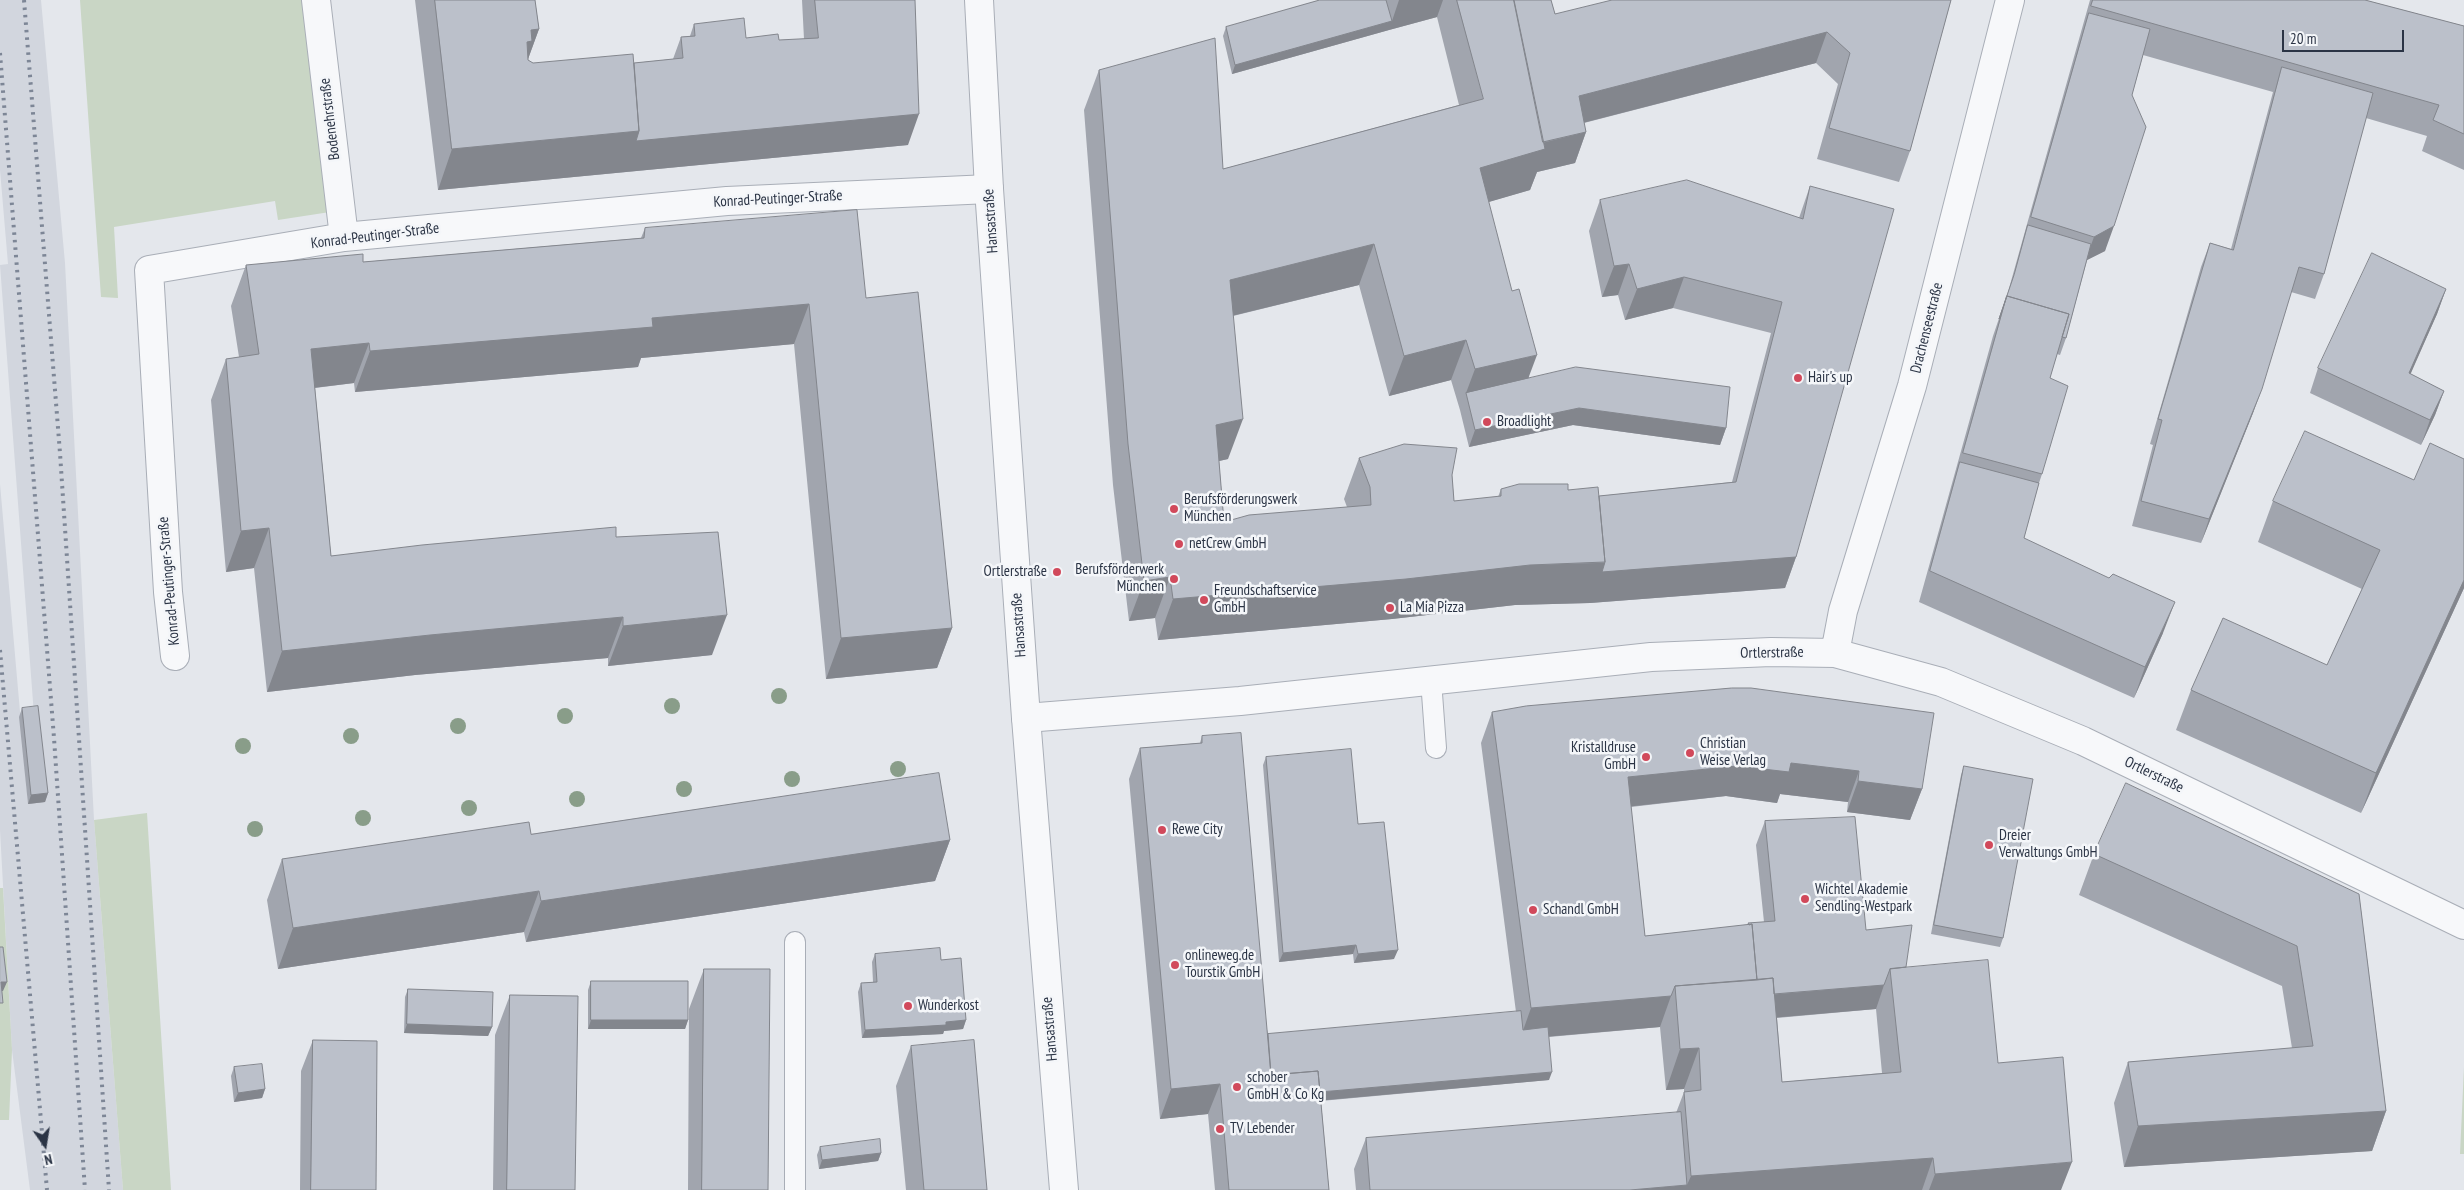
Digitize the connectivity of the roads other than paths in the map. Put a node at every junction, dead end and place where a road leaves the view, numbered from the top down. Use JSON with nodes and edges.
{"nodes":[{"id":1,"x":316,"y":0,"type":"edge"},
{"id":2,"x":979,"y":0,"type":"edge"},
{"id":3,"x":2010,"y":0,"type":"edge"},
{"id":4,"x":989,"y":189,"type":"junction"},
{"id":5,"x":344,"y":237,"type":"junction"},
{"id":6,"x":1835,"y":653,"type":"junction"},
{"id":7,"x":175,"y":656,"type":"dead end"},
{"id":8,"x":1431,"y":680,"type":"junction"},
{"id":9,"x":1026,"y":718,"type":"junction"},
{"id":10,"x":1436,"y":748,"type":"dead end"},
{"id":11,"x":2464,"y":925,"type":"edge"},
{"id":12,"x":795,"y":942,"type":"dead end"},
{"id":13,"x":795,"y":1190,"type":"edge"},
{"id":14,"x":1064,"y":1190,"type":"edge"}],
"edges":[{"from":1,"to":5,"type":"street","name":"Bodenehrstraße"},
{"from":2,"to":4,"type":"street","name":"Hansastraße"},
{"from":3,"to":6,"type":"street","name":"Drachenseestraße"},
{"from":4,"to":5,"type":"street","name":"Konrad-Peutinger-Straße"},
{"from":4,"to":9,"type":"street","name":"Hansastraße"},
{"from":5,"to":7,"type":"street","name":"Konrad-Peutinger-Straße"},
{"from":6,"to":8,"type":"street","name":"Ortlerstraße"},
{"from":6,"to":11,"type":"street","name":"Ortlerstraße"},
{"from":8,"to":9,"type":"street","name":"Ortlerstraße"},
{"from":8,"to":10,"type":"lane"},
{"from":9,"to":14,"type":"street","name":"Hansastraße"},
{"from":12,"to":13,"type":"lane"}]}
